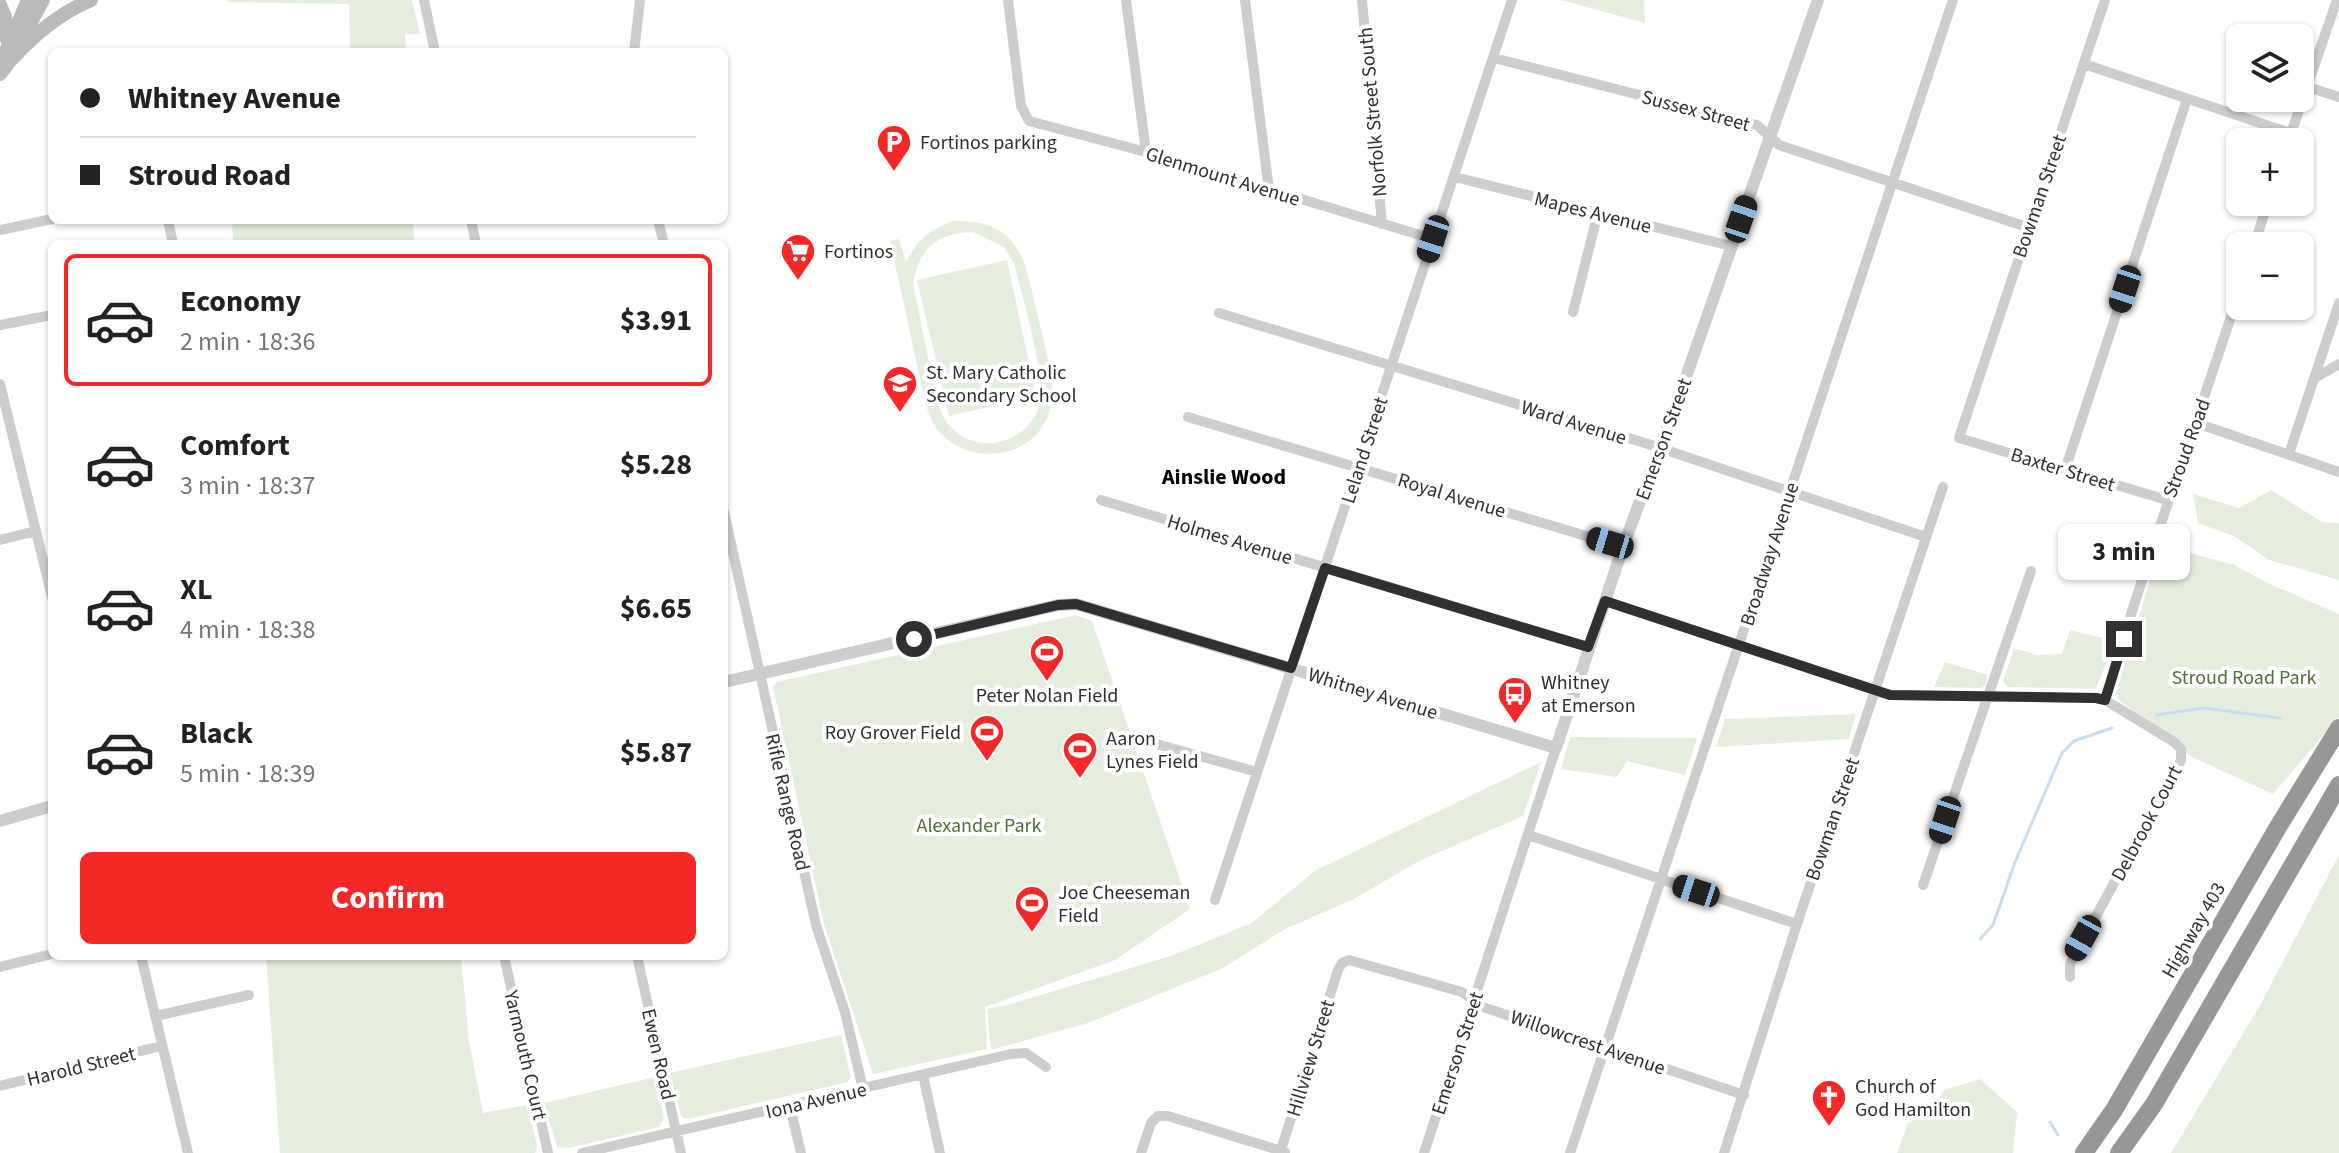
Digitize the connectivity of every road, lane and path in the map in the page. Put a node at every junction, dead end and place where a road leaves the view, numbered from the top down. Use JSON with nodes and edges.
{"nodes":[{"id":1,"x":28,"y":0,"type":"edge"},
{"id":2,"x":43,"y":0,"type":"edge"},
{"id":3,"x":91,"y":0,"type":"edge"},
{"id":4,"x":424,"y":0,"type":"edge"},
{"id":5,"x":640,"y":0,"type":"edge"},
{"id":6,"x":1008,"y":0,"type":"edge"},
{"id":7,"x":1126,"y":0,"type":"edge"},
{"id":8,"x":1245,"y":0,"type":"edge"},
{"id":9,"x":1362,"y":0,"type":"edge"},
{"id":10,"x":1512,"y":0,"type":"edge"},
{"id":11,"x":1818,"y":0,"type":"edge"},
{"id":12,"x":1953,"y":0,"type":"edge"},
{"id":13,"x":2105,"y":0,"type":"edge"},
{"id":14,"x":2337,"y":0,"type":"edge"},
{"id":15,"x":0,"y":5,"type":"edge"},
{"id":16,"x":434,"y":48,"type":"edge"},
{"id":17,"x":634,"y":48,"type":"edge"},
{"id":18,"x":1494,"y":58,"type":"junction"},
{"id":19,"x":5,"y":59,"type":"edge"},
{"id":20,"x":2084,"y":64,"type":"junction"},
{"id":21,"x":2314,"y":69,"type":"edge"},
{"id":22,"x":0,"y":74,"type":"edge"},
{"id":23,"x":2314,"y":89,"type":"edge"},
{"id":24,"x":2339,"y":97,"type":"edge"},
{"id":25,"x":2187,"y":99,"type":"junction"},
{"id":26,"x":2263,"y":128,"type":"edge"},
{"id":27,"x":1770,"y":137,"type":"junction"},
{"id":28,"x":1146,"y":152,"type":"junction"},
{"id":29,"x":1455,"y":177,"type":"junction"},
{"id":30,"x":1891,"y":182,"type":"junction"},
{"id":31,"x":1269,"y":190,"type":"junction"},
{"id":32,"x":1598,"y":213,"type":"junction"},
{"id":33,"x":48,"y":220,"type":"edge"},
{"id":34,"x":1382,"y":224,"type":"junction"},
{"id":35,"x":2027,"y":227,"type":"junction"},
{"id":36,"x":0,"y":230,"type":"edge"},
{"id":37,"x":1433,"y":239,"type":"junction"},
{"id":38,"x":1731,"y":246,"type":"junction"},
{"id":39,"x":2339,"y":303,"type":"edge"},
{"id":40,"x":1573,"y":312,"type":"dead end"},
{"id":41,"x":1219,"y":313,"type":"dead end"},
{"id":42,"x":48,"y":316,"type":"edge"},
{"id":43,"x":2230,"y":320,"type":"edge"},
{"id":44,"x":0,"y":325,"type":"edge"},
{"id":45,"x":2339,"y":364,"type":"edge"},
{"id":46,"x":1391,"y":366,"type":"junction"},
{"id":47,"x":2315,"y":378,"type":"junction"},
{"id":48,"x":0,"y":384,"type":"edge"},
{"id":49,"x":1188,"y":417,"type":"dead end"},
{"id":50,"x":2196,"y":423,"type":"junction"},
{"id":51,"x":4,"y":424,"type":"edge"},
{"id":52,"x":1959,"y":438,"type":"joint"},
{"id":53,"x":1659,"y":448,"type":"junction"},
{"id":54,"x":2289,"y":454,"type":"junction"},
{"id":55,"x":1358,"y":467,"type":"junction"},
{"id":56,"x":2065,"y":470,"type":"junction"},
{"id":57,"x":2339,"y":472,"type":"edge"},
{"id":58,"x":1943,"y":487,"type":"dead end"},
{"id":59,"x":1789,"y":493,"type":"junction"},
{"id":60,"x":1101,"y":500,"type":"dead end"},
{"id":61,"x":2167,"y":500,"type":"junction"},
{"id":62,"x":36,"y":531,"type":"junction"},
{"id":63,"x":728,"y":531,"type":"edge"},
{"id":64,"x":1926,"y":537,"type":"junction"},
{"id":65,"x":0,"y":540,"type":"edge"},
{"id":66,"x":1623,"y":547,"type":"junction"},
{"id":67,"x":1325,"y":568,"type":"junction"},
{"id":68,"x":2031,"y":571,"type":"dead end"},
{"id":69,"x":48,"y":580,"type":"edge"},
{"id":70,"x":1605,"y":601,"type":"junction"},
{"id":71,"x":1738,"y":645,"type":"junction"},
{"id":72,"x":1588,"y":647,"type":"junction"},
{"id":73,"x":1291,"y":668,"type":"junction"},
{"id":74,"x":759,"y":674,"type":"junction"},
{"id":75,"x":728,"y":681,"type":"edge"},
{"id":76,"x":1875,"y":691,"type":"junction"},
{"id":77,"x":1988,"y":697,"type":"junction"},
{"id":78,"x":2105,"y":700,"type":"junction"},
{"id":79,"x":2339,"y":728,"type":"edge"},
{"id":80,"x":1153,"y":743,"type":"dead end"},
{"id":81,"x":1556,"y":748,"type":"junction"},
{"id":82,"x":1257,"y":772,"type":"junction"},
{"id":83,"x":2339,"y":785,"type":"edge"},
{"id":84,"x":48,"y":807,"type":"edge"},
{"id":85,"x":0,"y":821,"type":"edge"},
{"id":86,"x":1528,"y":835,"type":"junction"},
{"id":87,"x":1661,"y":879,"type":"junction"},
{"id":88,"x":1923,"y":885,"type":"dead end"},
{"id":89,"x":1215,"y":900,"type":"dead end"},
{"id":90,"x":1797,"y":924,"type":"junction"},
{"id":91,"x":48,"y":955,"type":"edge"},
{"id":92,"x":142,"y":960,"type":"edge"},
{"id":93,"x":505,"y":960,"type":"edge"},
{"id":94,"x":638,"y":960,"type":"edge"},
{"id":95,"x":1342,"y":963,"type":"joint"},
{"id":96,"x":0,"y":967,"type":"edge"},
{"id":97,"x":2070,"y":977,"type":"dead end"},
{"id":98,"x":249,"y":995,"type":"dead end"},
{"id":99,"x":1473,"y":1000,"type":"junction"},
{"id":100,"x":156,"y":1016,"type":"junction"},
{"id":101,"x":161,"y":1046,"type":"junction"},
{"id":102,"x":1605,"y":1047,"type":"junction"},
{"id":103,"x":1046,"y":1067,"type":"dead end"},
{"id":104,"x":923,"y":1075,"type":"junction"},
{"id":105,"x":0,"y":1086,"type":"edge"},
{"id":106,"x":863,"y":1089,"type":"junction"},
{"id":107,"x":1744,"y":1095,"type":"junction"},
{"id":108,"x":790,"y":1106,"type":"junction"},
{"id":109,"x":676,"y":1131,"type":"junction"},
{"id":110,"x":1283,"y":1152,"type":"edge"},
{"id":111,"x":186,"y":1153,"type":"edge"},
{"id":112,"x":548,"y":1153,"type":"edge"},
{"id":113,"x":582,"y":1153,"type":"edge"},
{"id":114,"x":681,"y":1153,"type":"edge"},
{"id":115,"x":801,"y":1153,"type":"edge"},
{"id":116,"x":940,"y":1153,"type":"edge"},
{"id":117,"x":1141,"y":1153,"type":"edge"},
{"id":118,"x":1424,"y":1153,"type":"edge"},
{"id":119,"x":1570,"y":1153,"type":"edge"},
{"id":120,"x":1724,"y":1153,"type":"edge"},
{"id":121,"x":2084,"y":1153,"type":"edge"},
{"id":122,"x":2119,"y":1153,"type":"edge"}],
"edges":[{"from":1,"to":19,"type":"main road"},
{"from":2,"to":19,"type":"main road"},
{"from":3,"to":19,"type":"main road"},
{"from":4,"to":16,"type":"street"},
{"from":5,"to":17,"type":"street"},
{"from":6,"to":28,"type":"street","name":"Glenmount Avenue"},
{"from":7,"to":28,"type":"street"},
{"from":8,"to":31,"type":"street"},
{"from":9,"to":34,"type":"street","name":"Norfolk Street South"},
{"from":10,"to":18,"type":"street","name":"Leland Street"},
{"from":11,"to":27,"type":"street","name":"Emerson Street"},
{"from":12,"to":30,"type":"street","name":"Broadway Avenue"},
{"from":13,"to":20,"type":"street","name":"Bowman Street"},
{"from":14,"to":21,"type":"street"},
{"from":15,"to":19,"type":"main road"},
{"from":18,"to":27,"type":"street","name":"Sussex Street"},
{"from":18,"to":29,"type":"street","name":"Leland Street"},
{"from":19,"to":22,"type":"main road"},
{"from":20,"to":25,"type":"street"},
{"from":20,"to":35,"type":"street","name":"Bowman Street"},
{"from":23,"to":24,"type":"street"},
{"from":25,"to":26,"type":"street"},
{"from":25,"to":56,"type":"street"},
{"from":27,"to":30,"type":"street","name":"Sussex Street"},
{"from":27,"to":38,"type":"street","name":"Emerson Street"},
{"from":28,"to":31,"type":"street","name":"Glenmount Avenue"},
{"from":29,"to":32,"type":"street","name":"Mapes Avenue"},
{"from":29,"to":37,"type":"street","name":"Leland Street"},
{"from":30,"to":35,"type":"street","name":"Sussex Street"},
{"from":30,"to":59,"type":"street","name":"Broadway Avenue"},
{"from":31,"to":34,"type":"street","name":"Glenmount Avenue"},
{"from":32,"to":38,"type":"street","name":"Mapes Avenue"},
{"from":32,"to":40,"type":"street"},
{"from":33,"to":36,"type":"street"},
{"from":34,"to":37,"type":"street","name":"Glenmount Avenue"},
{"from":35,"to":52,"type":"street","name":"Bowman Street"},
{"from":37,"to":46,"type":"street","name":"Leland Street"},
{"from":38,"to":53,"type":"street","name":"Emerson Street"},
{"from":39,"to":47,"type":"street"},
{"from":41,"to":46,"type":"street","name":"Ward Avenue"},
{"from":42,"to":44,"type":"street"},
{"from":43,"to":50,"type":"street","name":"Stroud Road"},
{"from":45,"to":47,"type":"street"},
{"from":46,"to":53,"type":"street","name":"Ward Avenue"},
{"from":46,"to":55,"type":"street","name":"Leland Street"},
{"from":47,"to":54,"type":"street"},
{"from":48,"to":51,"type":"street"},
{"from":49,"to":55,"type":"street","name":"Royal Avenue"},
{"from":50,"to":54,"type":"street"},
{"from":50,"to":61,"type":"street","name":"Stroud Road"},
{"from":51,"to":62,"type":"street"},
{"from":52,"to":56,"type":"street","name":"Baxter Street"},
{"from":53,"to":59,"type":"street","name":"Ward Avenue"},
{"from":53,"to":66,"type":"street","name":"Emerson Street"},
{"from":54,"to":57,"type":"street"},
{"from":55,"to":66,"type":"street","name":"Royal Avenue"},
{"from":55,"to":67,"type":"street","name":"Leland Street"},
{"from":56,"to":61,"type":"street","name":"Baxter Street"},
{"from":58,"to":64,"type":"street","name":"Bowman Street"},
{"from":59,"to":64,"type":"street","name":"Ward Avenue"},
{"from":59,"to":71,"type":"street","name":"Broadway Avenue"},
{"from":60,"to":67,"type":"street","name":"Holmes Avenue"},
{"from":61,"to":78,"type":"street","name":"Stroud Road"},
{"from":62,"to":65,"type":"street"},
{"from":62,"to":69,"type":"street"},
{"from":63,"to":74,"type":"street","name":"Rifle Range Road"},
{"from":64,"to":76,"type":"street","name":"Bowman Street"},
{"from":66,"to":70,"type":"street","name":"Emerson Street"},
{"from":67,"to":72,"type":"street","name":"Holmes Avenue"},
{"from":67,"to":73,"type":"street","name":"Leland Street"},
{"from":68,"to":77,"type":"street"},
{"from":70,"to":71,"type":"street"},
{"from":70,"to":72,"type":"street","name":"Emerson Street"},
{"from":71,"to":76,"type":"street"},
{"from":71,"to":87,"type":"street","name":"Broadway Avenue"},
{"from":72,"to":81,"type":"street","name":"Emerson Street"},
{"from":73,"to":74,"type":"street","name":"Whitney Avenue"},
{"from":73,"to":81,"type":"street","name":"Whitney Avenue"},
{"from":73,"to":82,"type":"street","name":"Leland Street"},
{"from":74,"to":75,"type":"street","name":"Whitney Avenue"},
{"from":74,"to":106,"type":"street","name":"Rifle Range Road"},
{"from":76,"to":77,"type":"street"},
{"from":76,"to":90,"type":"street","name":"Bowman Street"},
{"from":77,"to":78,"type":"street"},
{"from":77,"to":88,"type":"street"},
{"from":78,"to":97,"type":"street","name":"Delbrook Court"},
{"from":79,"to":121,"type":"highway","name":"Highway 403"},
{"from":80,"to":82,"type":"street"},
{"from":81,"to":86,"type":"street","name":"Emerson Street"},
{"from":82,"to":89,"type":"street","name":"Leland Street"},
{"from":83,"to":122,"type":"highway"},
{"from":84,"to":85,"type":"street"},
{"from":86,"to":87,"type":"street"},
{"from":86,"to":99,"type":"street","name":"Emerson Street"},
{"from":87,"to":90,"type":"street"},
{"from":87,"to":102,"type":"street","name":"Broadway Avenue"},
{"from":90,"to":107,"type":"street","name":"Bowman Street"},
{"from":91,"to":96,"type":"street"},
{"from":92,"to":100,"type":"street"},
{"from":93,"to":112,"type":"street","name":"Yarmouth Court"},
{"from":94,"to":109,"type":"street","name":"Ewen Road"},
{"from":95,"to":99,"type":"street","name":"Willowcrest Avenue"},
{"from":95,"to":110,"type":"street","name":"Hillview Street"},
{"from":98,"to":100,"type":"street"},
{"from":99,"to":102,"type":"street","name":"Willowcrest Avenue"},
{"from":99,"to":118,"type":"street","name":"Emerson Street"},
{"from":100,"to":101,"type":"street"},
{"from":101,"to":105,"type":"street","name":"Harold Street"},
{"from":101,"to":111,"type":"street"},
{"from":102,"to":107,"type":"street","name":"Willowcrest Avenue"},
{"from":102,"to":119,"type":"street","name":"Broadway Avenue"},
{"from":103,"to":104,"type":"street","name":"Iona Avenue"},
{"from":104,"to":106,"type":"street","name":"Iona Avenue"},
{"from":104,"to":116,"type":"street"},
{"from":106,"to":108,"type":"street","name":"Iona Avenue"},
{"from":107,"to":120,"type":"street","name":"Bowman Street"},
{"from":108,"to":109,"type":"street","name":"Iona Avenue"},
{"from":108,"to":115,"type":"street"},
{"from":109,"to":113,"type":"street","name":"Iona Avenue"},
{"from":109,"to":114,"type":"street","name":"Ewen Road"},
{"from":110,"to":117,"type":"street"}]}
